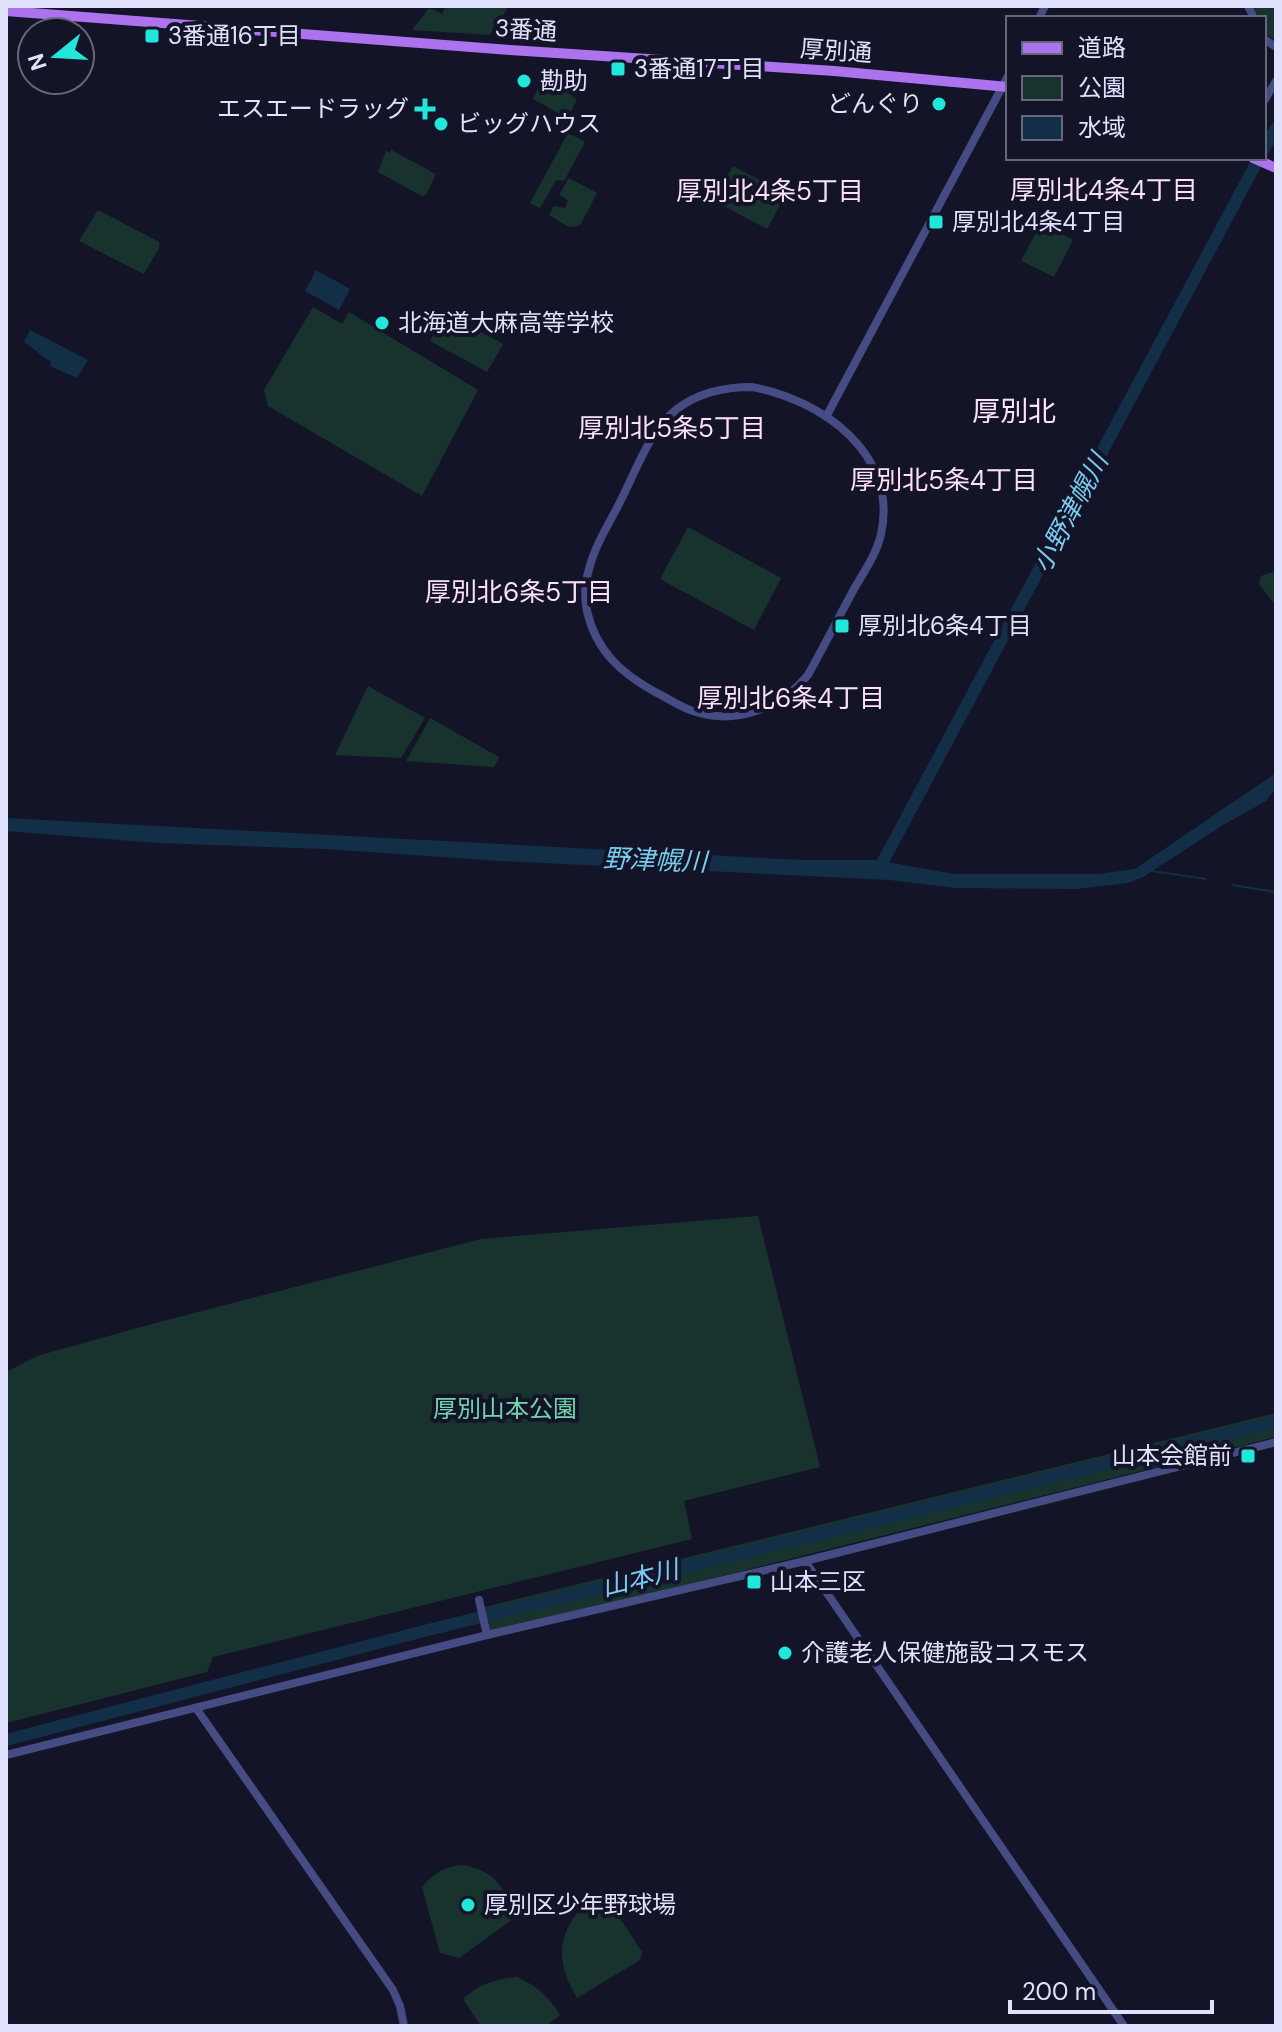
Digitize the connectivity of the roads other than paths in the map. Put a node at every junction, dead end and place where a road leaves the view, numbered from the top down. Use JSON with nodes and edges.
{"nodes":[{"id":1,"x":6,"y":11,"type":"edge"},
{"id":2,"x":661,"y":59,"type":"joint"},
{"id":3,"x":1006,"y":83,"type":"edge"},
{"id":4,"x":1258,"y":160,"type":"edge"},
{"id":5,"x":1276,"y":168,"type":"edge"},
{"id":6,"x":826,"y":417,"type":"junction"},
{"id":7,"x":1276,"y":1442,"type":"edge"},
{"id":8,"x":805,"y":1561,"type":"junction"},
{"id":9,"x":479,"y":1603,"type":"dead end"},
{"id":10,"x":487,"y":1635,"type":"junction"},
{"id":11,"x":196,"y":1708,"type":"junction"},
{"id":12,"x":6,"y":1755,"type":"edge"},
{"id":13,"x":404,"y":2026,"type":"edge"},
{"id":14,"x":1124,"y":2026,"type":"edge"}],
"edges":[{"from":1,"to":2,"type":"main road","name":"3番通"},
{"from":2,"to":3,"type":"main road","name":"厚別通"},
{"from":3,"to":6,"type":"street"},
{"from":4,"to":5,"type":"main road"},
{"from":6,"to":6,"type":"street"},
{"from":7,"to":8,"type":"street"},
{"from":8,"to":10,"type":"street"},
{"from":8,"to":14,"type":"street"},
{"from":9,"to":10,"type":"street"},
{"from":10,"to":11,"type":"street"},
{"from":11,"to":12,"type":"street"},
{"from":11,"to":13,"type":"street"}]}
